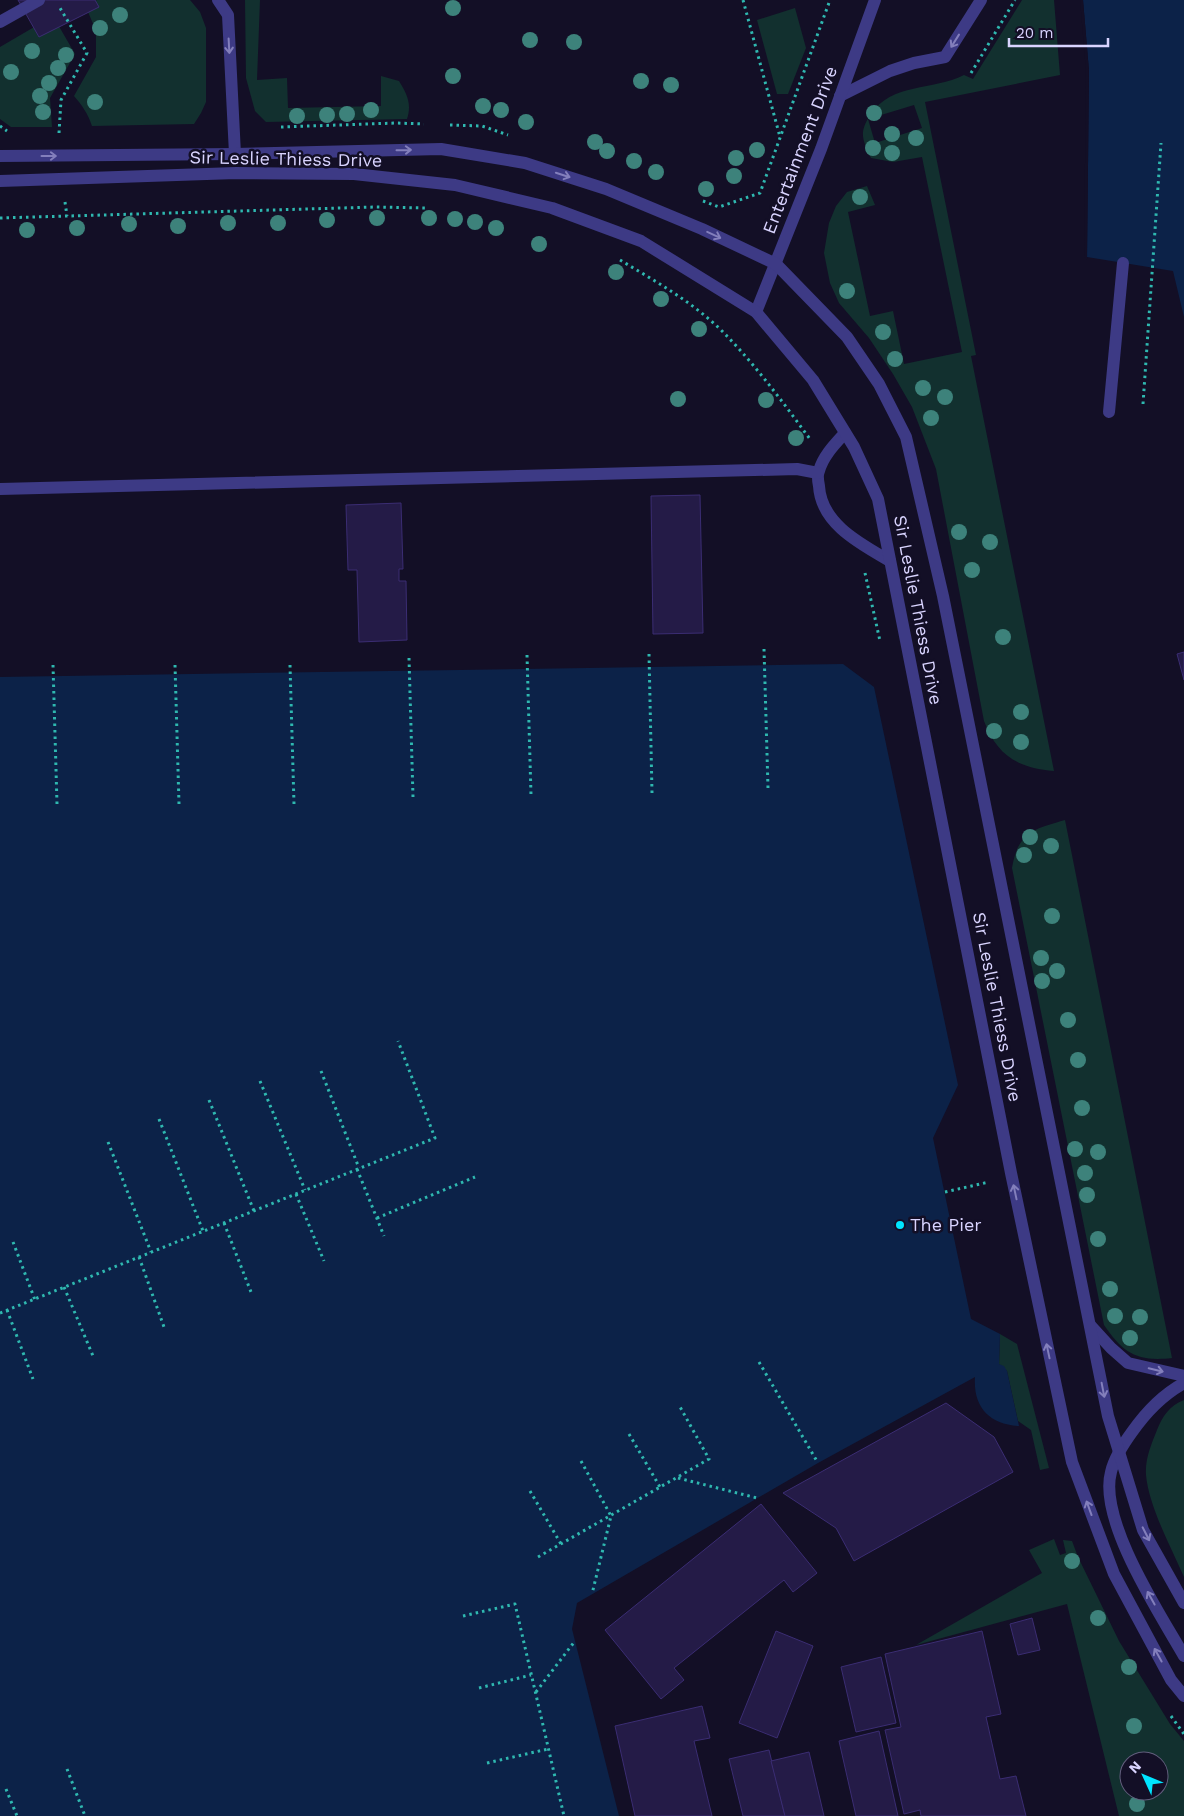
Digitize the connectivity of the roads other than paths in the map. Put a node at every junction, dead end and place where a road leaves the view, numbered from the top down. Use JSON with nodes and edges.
{"nodes":[{"id":1,"x":39,"y":0,"type":"edge"},
{"id":2,"x":218,"y":0,"type":"edge"},
{"id":3,"x":875,"y":0,"type":"edge"},
{"id":4,"x":981,"y":0,"type":"edge"},
{"id":5,"x":0,"y":22,"type":"edge"},
{"id":6,"x":840,"y":96,"type":"junction"},
{"id":7,"x":235,"y":154,"type":"junction"},
{"id":8,"x":0,"y":156,"type":"edge"},
{"id":9,"x":0,"y":182,"type":"edge"},
{"id":10,"x":1122,"y":263,"type":"dead end"},
{"id":11,"x":776,"y":264,"type":"junction"},
{"id":12,"x":756,"y":312,"type":"junction"},
{"id":13,"x":1109,"y":412,"type":"dead end"},
{"id":14,"x":845,"y":433,"type":"junction"},
{"id":15,"x":820,"y":467,"type":"junction"},
{"id":16,"x":0,"y":489,"type":"edge"},
{"id":17,"x":890,"y":561,"type":"junction"},
{"id":18,"x":1090,"y":1324,"type":"junction"},
{"id":19,"x":1184,"y":1376,"type":"edge"},
{"id":20,"x":1184,"y":1383,"type":"edge"},
{"id":21,"x":1119,"y":1454,"type":"junction"},
{"id":22,"x":1184,"y":1603,"type":"edge"},
{"id":23,"x":1184,"y":1656,"type":"edge"},
{"id":24,"x":1184,"y":1696,"type":"edge"}],
"edges":[{"from":1,"to":5,"type":"street"},
{"from":2,"to":7,"type":"street","one_way":true},
{"from":3,"to":6,"type":"street","name":"Entertainment Drive"},
{"from":4,"to":6,"type":"street","one_way":true},
{"from":6,"to":11,"type":"street","name":"Entertainment Drive"},
{"from":8,"to":7,"type":"street","name":"Sir Leslie Thiess Drive","one_way":true},
{"from":7,"to":11,"type":"street","name":"Sir Leslie Thiess Drive","one_way":true},
{"from":9,"to":12,"type":"street","name":"Sir Leslie Thiess Drive"},
{"from":10,"to":13,"type":"street"},
{"from":11,"to":12,"type":"street","name":"Entertainment Drive"},
{"from":11,"to":18,"type":"street","name":"Sir Leslie Thiess Drive"},
{"from":12,"to":14,"type":"street","name":"Sir Leslie Thiess Drive"},
{"from":14,"to":15,"type":"street"},
{"from":14,"to":17,"type":"street","name":"Sir Leslie Thiess Drive"},
{"from":15,"to":16,"type":"street"},
{"from":15,"to":17,"type":"street"},
{"from":24,"to":17,"type":"street","name":"Sir Leslie Thiess Drive","one_way":true},
{"from":18,"to":19,"type":"street","one_way":true},
{"from":18,"to":21,"type":"street","name":"Sir Leslie Thiess Drive","one_way":true},
{"from":20,"to":21,"type":"street"},
{"from":21,"to":22,"type":"street","name":"Sir Leslie Thiess Drive","one_way":true},
{"from":23,"to":21,"type":"street","one_way":true}]}
